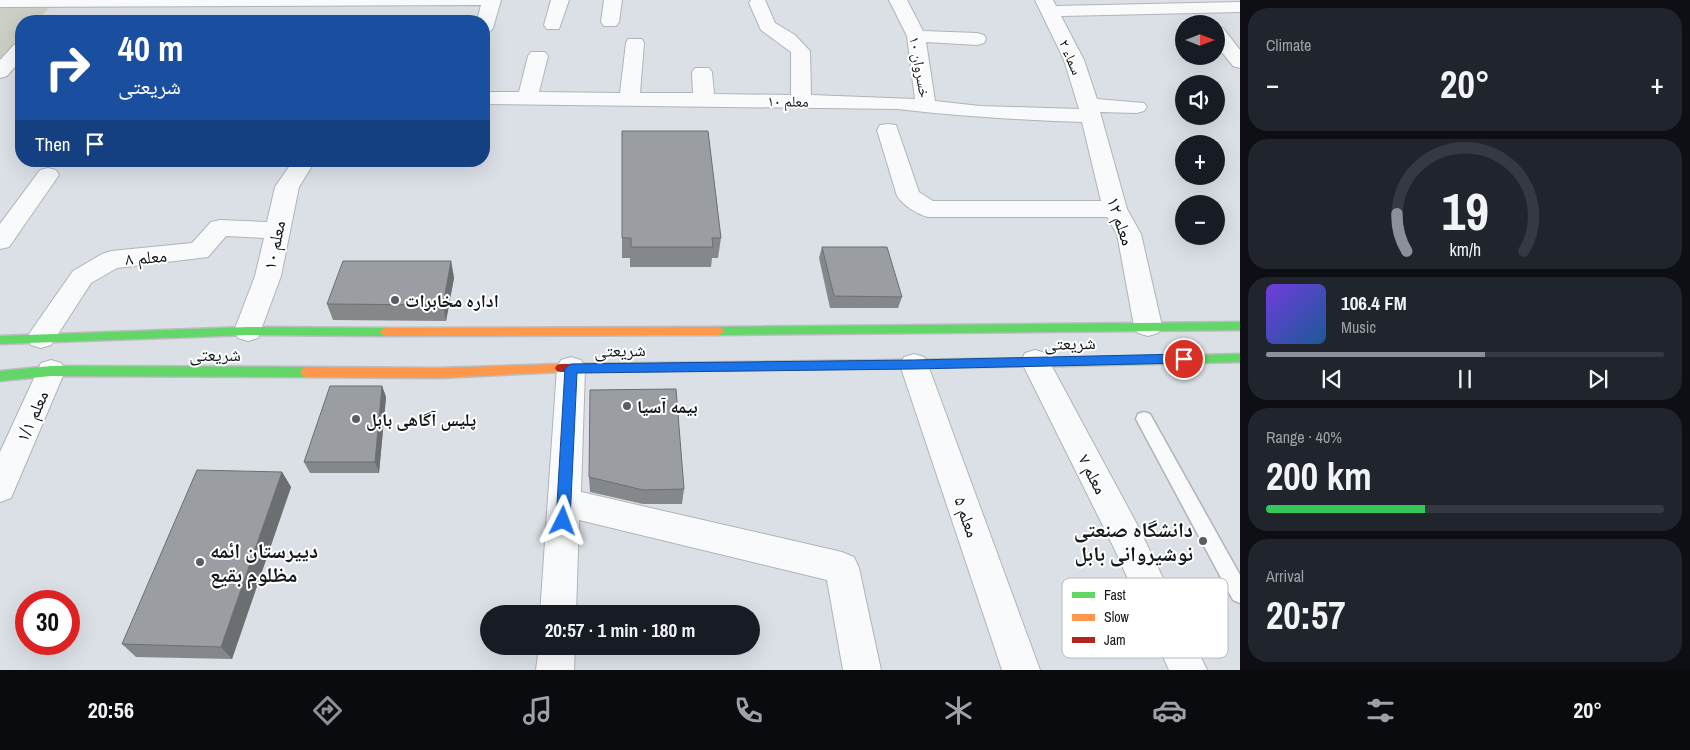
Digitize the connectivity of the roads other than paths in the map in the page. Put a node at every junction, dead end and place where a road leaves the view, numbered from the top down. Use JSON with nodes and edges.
{"nodes":[{"id":1,"x":491,"y":0,"type":"edge"},
{"id":2,"x":560,"y":0,"type":"edge"},
{"id":3,"x":613,"y":0,"type":"edge"},
{"id":4,"x":898,"y":0,"type":"edge"},
{"id":5,"x":101,"y":1,"type":"edge"},
{"id":6,"x":243,"y":1,"type":"edge"},
{"id":7,"x":0,"y":2,"type":"edge"},
{"id":8,"x":65,"y":2,"type":"junction"},
{"id":9,"x":758,"y":3,"type":"dead end"},
{"id":10,"x":1166,"y":4,"type":"edge"},
{"id":11,"x":369,"y":5,"type":"edge"},
{"id":12,"x":1048,"y":5,"type":"edge"},
{"id":13,"x":1240,"y":7,"type":"edge"},
{"id":14,"x":1197,"y":8,"type":"junction"},
{"id":15,"x":53,"y":15,"type":"edge"},
{"id":16,"x":233,"y":15,"type":"edge"},
{"id":17,"x":487,"y":15,"type":"edge"},
{"id":18,"x":1203,"y":15,"type":"edge"},
{"id":19,"x":610,"y":22,"type":"dead end"},
{"id":20,"x":553,"y":25,"type":"dead end"},
{"id":21,"x":916,"y":36,"type":"junction"},
{"id":22,"x":977,"y":39,"type":"dead end"},
{"id":23,"x":634,"y":43,"type":"dead end"},
{"id":24,"x":1225,"y":43,"type":"edge"},
{"id":25,"x":15,"y":56,"type":"edge"},
{"id":26,"x":538,"y":56,"type":"dead end"},
{"id":27,"x":1240,"y":62,"type":"edge"},
{"id":28,"x":0,"y":72,"type":"edge"},
{"id":29,"x":702,"y":72,"type":"dead end"},
{"id":30,"x":490,"y":98,"type":"edge"},
{"id":31,"x":528,"y":98,"type":"junction"},
{"id":32,"x":629,"y":99,"type":"junction"},
{"id":33,"x":704,"y":100,"type":"junction"},
{"id":34,"x":801,"y":101,"type":"junction"},
{"id":35,"x":1137,"y":107,"type":"dead end"},
{"id":36,"x":926,"y":108,"type":"junction"},
{"id":37,"x":1090,"y":111,"type":"junction"},
{"id":38,"x":888,"y":130,"type":"dead end"},
{"id":39,"x":300,"y":167,"type":"edge"},
{"id":40,"x":48,"y":175,"type":"dead end"},
{"id":41,"x":1115,"y":209,"type":"junction"},
{"id":42,"x":277,"y":231,"type":"junction"},
{"id":43,"x":0,"y":241,"type":"edge"},
{"id":44,"x":1148,"y":326,"type":"junction"},
{"id":45,"x":1240,"y":326,"type":"edge"},
{"id":46,"x":248,"y":331,"type":"junction"},
{"id":47,"x":41,"y":338,"type":"junction"},
{"id":48,"x":0,"y":340,"type":"edge"},
{"id":49,"x":1240,"y":358,"type":"edge"},
{"id":50,"x":1035,"y":361,"type":"junction"},
{"id":51,"x":914,"y":365,"type":"junction"},
{"id":52,"x":571,"y":368,"type":"junction"},
{"id":53,"x":51,"y":371,"type":"junction"},
{"id":54,"x":0,"y":376,"type":"edge"},
{"id":55,"x":1144,"y":419,"type":"dead end"},
{"id":56,"x":0,"y":488,"type":"edge"},
{"id":57,"x":564,"y":502,"type":"junction"},
{"id":58,"x":1145,"y":578,"type":"edge"},
{"id":59,"x":1240,"y":594,"type":"edge"},
{"id":60,"x":558,"y":605,"type":"edge"},
{"id":61,"x":557,"y":655,"type":"edge"},
{"id":62,"x":1182,"y":658,"type":"edge"},
{"id":63,"x":556,"y":670,"type":"edge"},
{"id":64,"x":862,"y":670,"type":"edge"},
{"id":65,"x":1021,"y":670,"type":"edge"},
{"id":66,"x":1188,"y":670,"type":"edge"}],
"edges":[{"from":1,"to":11,"type":"street"},
{"from":1,"to":17,"type":"street"},
{"from":2,"to":20,"type":"street"},
{"from":3,"to":19,"type":"street"},
{"from":4,"to":21,"type":"street","name":"خسروان ۱۰"},
{"from":5,"to":6,"type":"street"},
{"from":5,"to":8,"type":"street"},
{"from":6,"to":11,"type":"street"},
{"from":6,"to":16,"type":"street"},
{"from":7,"to":8,"type":"street"},
{"from":8,"to":15,"type":"street"},
{"from":9,"to":34,"type":"street"},
{"from":10,"to":12,"type":"street"},
{"from":10,"to":14,"type":"street"},
{"from":12,"to":37,"type":"street","name":"سماء ۲"},
{"from":13,"to":14,"type":"street"},
{"from":14,"to":18,"type":"street"},
{"from":21,"to":22,"type":"street"},
{"from":21,"to":36,"type":"street","name":"خسروان ۱۰"},
{"from":23,"to":32,"type":"street"},
{"from":24,"to":27,"type":"street"},
{"from":25,"to":28,"type":"street"},
{"from":26,"to":31,"type":"street"},
{"from":29,"to":33,"type":"street"},
{"from":30,"to":31,"type":"street","name":"معلم ۱۰"},
{"from":31,"to":32,"type":"street","name":"معلم ۱۰"},
{"from":32,"to":33,"type":"street","name":"معلم ۱۰"},
{"from":33,"to":34,"type":"street","name":"معلم ۱۰"},
{"from":34,"to":36,"type":"street","name":"معلم ۱۰"},
{"from":35,"to":37,"type":"street","name":"معلم ۱۰"},
{"from":36,"to":37,"type":"street","name":"معلم ۱۰"},
{"from":37,"to":41,"type":"street","name":"معلم ۱۲"},
{"from":38,"to":41,"type":"street"},
{"from":39,"to":42,"type":"street","name":"معلم ۱۰"},
{"from":40,"to":43,"type":"street"},
{"from":41,"to":44,"type":"street","name":"معلم ۱۲"},
{"from":42,"to":46,"type":"street","name":"معلم ۱۰"},
{"from":42,"to":47,"type":"street","name":"معلم ۸"},
{"from":44,"to":45,"type":"main road","name":"شریعتی"},
{"from":44,"to":46,"type":"main road","name":"شریعتی"},
{"from":46,"to":47,"type":"main road","name":"شریعتی"},
{"from":47,"to":48,"type":"main road","name":"شریعتی"},
{"from":49,"to":50,"type":"main road","name":"شریعتی"},
{"from":50,"to":51,"type":"main road","name":"شریعتی"},
{"from":50,"to":58,"type":"street","name":"معلم ۷"},
{"from":51,"to":52,"type":"main road","name":"شریعتی"},
{"from":51,"to":65,"type":"street","name":"معلم ۵"},
{"from":52,"to":53,"type":"main road","name":"شریعتی"},
{"from":52,"to":57,"type":"street"},
{"from":53,"to":54,"type":"main road","name":"شریعتی"},
{"from":53,"to":56,"type":"street","name":"معلم ۱/۱"},
{"from":55,"to":59,"type":"lane"},
{"from":57,"to":60,"type":"street"},
{"from":57,"to":64,"type":"street"},
{"from":61,"to":63,"type":"street"},
{"from":62,"to":66,"type":"street","name":"معلم ۷"}]}
